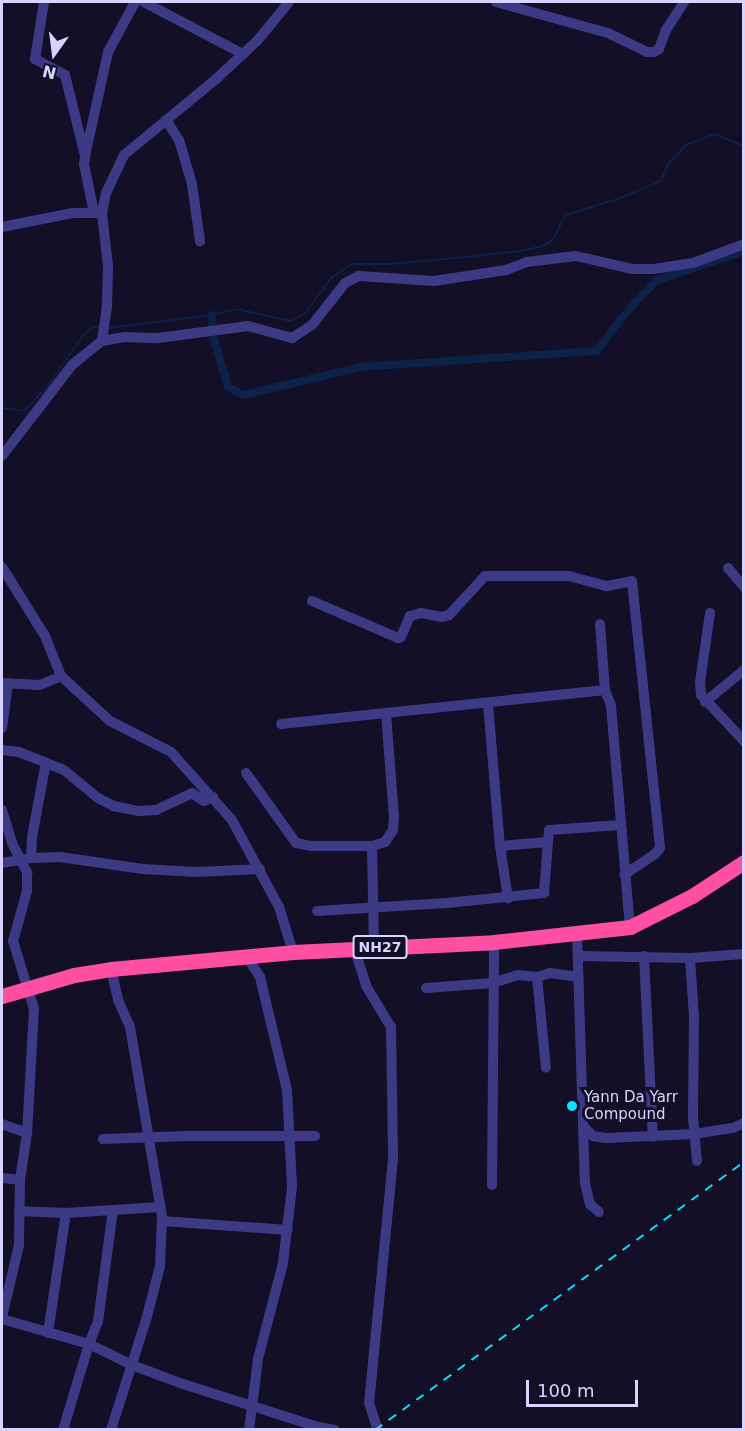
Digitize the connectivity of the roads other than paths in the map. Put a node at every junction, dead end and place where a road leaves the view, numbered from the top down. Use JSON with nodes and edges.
{"nodes":[{"id":1,"x":44,"y":2,"type":"edge"},
{"id":2,"x":135,"y":2,"type":"edge"},
{"id":3,"x":144,"y":2,"type":"edge"},
{"id":4,"x":289,"y":2,"type":"edge"},
{"id":5,"x":496,"y":2,"type":"edge"},
{"id":6,"x":684,"y":2,"type":"edge"},
{"id":7,"x":243,"y":54,"type":"junction"},
{"id":8,"x":166,"y":120,"type":"junction"},
{"id":9,"x":85,"y":156,"type":"junction"},
{"id":10,"x":98,"y":213,"type":"junction"},
{"id":11,"x":2,"y":227,"type":"edge"},
{"id":12,"x":200,"y":241,"type":"dead end"},
{"id":13,"x":744,"y":244,"type":"edge"},
{"id":14,"x":104,"y":337,"type":"junction"},
{"id":15,"x":2,"y":456,"type":"edge"},
{"id":16,"x":2,"y":567,"type":"edge"},
{"id":17,"x":728,"y":568,"type":"dead end"},
{"id":18,"x":744,"y":587,"type":"edge"},
{"id":19,"x":312,"y":601,"type":"dead end"},
{"id":20,"x":710,"y":613,"type":"dead end"},
{"id":21,"x":600,"y":624,"type":"dead end"},
{"id":22,"x":744,"y":670,"type":"edge"},
{"id":23,"x":61,"y":676,"type":"junction"},
{"id":24,"x":5,"y":683,"type":"edge"},
{"id":25,"x":605,"y":690,"type":"junction"},
{"id":26,"x":705,"y":702,"type":"junction"},
{"id":27,"x":488,"y":704,"type":"junction"},
{"id":28,"x":386,"y":714,"type":"junction"},
{"id":29,"x":281,"y":724,"type":"dead end"},
{"id":30,"x":2,"y":728,"type":"edge"},
{"id":31,"x":744,"y":741,"type":"edge"},
{"id":32,"x":2,"y":750,"type":"edge"},
{"id":33,"x":46,"y":762,"type":"junction"},
{"id":34,"x":246,"y":773,"type":"dead end"},
{"id":35,"x":213,"y":797,"type":"junction"},
{"id":36,"x":2,"y":810,"type":"edge"},
{"id":37,"x":620,"y":825,"type":"junction"},
{"id":38,"x":548,"y":842,"type":"junction"},
{"id":39,"x":372,"y":846,"type":"junction"},
{"id":40,"x":500,"y":846,"type":"junction"},
{"id":41,"x":27,"y":859,"type":"junction"},
{"id":42,"x":744,"y":862,"type":"edge"},
{"id":43,"x":2,"y":863,"type":"edge"},
{"id":44,"x":260,"y":868,"type":"junction"},
{"id":45,"x":624,"y":875,"type":"junction"},
{"id":46,"x":508,"y":898,"type":"junction"},
{"id":47,"x":372,"y":908,"type":"junction"},
{"id":48,"x":317,"y":911,"type":"dead end"},
{"id":49,"x":630,"y":927,"type":"junction"},
{"id":50,"x":577,"y":933,"type":"junction"},
{"id":51,"x":494,"y":942,"type":"junction"},
{"id":52,"x":374,"y":947,"type":"junction"},
{"id":53,"x":354,"y":948,"type":"junction"},
{"id":54,"x":292,"y":952,"type":"junction"},
{"id":55,"x":744,"y":954,"type":"edge"},
{"id":56,"x":578,"y":956,"type":"junction"},
{"id":57,"x":644,"y":956,"type":"junction"},
{"id":58,"x":247,"y":957,"type":"junction"},
{"id":59,"x":690,"y":958,"type":"junction"},
{"id":60,"x":111,"y":969,"type":"junction"},
{"id":61,"x":579,"y":976,"type":"junction"},
{"id":62,"x":537,"y":977,"type":"junction"},
{"id":63,"x":493,"y":982,"type":"junction"},
{"id":64,"x":28,"y":988,"type":"junction"},
{"id":65,"x":426,"y":988,"type":"dead end"},
{"id":66,"x":2,"y":996,"type":"edge"},
{"id":67,"x":546,"y":1068,"type":"dead end"},
{"id":68,"x":744,"y":1123,"type":"edge"},
{"id":69,"x":2,"y":1124,"type":"edge"},
{"id":70,"x":584,"y":1127,"type":"junction"},
{"id":71,"x":27,"y":1133,"type":"junction"},
{"id":72,"x":694,"y":1134,"type":"junction"},
{"id":73,"x":315,"y":1136,"type":"dead end"},
{"id":74,"x":653,"y":1137,"type":"junction"},
{"id":75,"x":149,"y":1138,"type":"junction"},
{"id":76,"x":290,"y":1138,"type":"junction"},
{"id":77,"x":103,"y":1139,"type":"dead end"},
{"id":78,"x":697,"y":1161,"type":"dead end"},
{"id":79,"x":2,"y":1178,"type":"edge"},
{"id":80,"x":20,"y":1180,"type":"junction"},
{"id":81,"x":492,"y":1185,"type":"dead end"},
{"id":82,"x":160,"y":1207,"type":"junction"},
{"id":83,"x":113,"y":1210,"type":"junction"},
{"id":84,"x":19,"y":1211,"type":"junction"},
{"id":85,"x":599,"y":1212,"type":"dead end"},
{"id":86,"x":66,"y":1213,"type":"junction"},
{"id":87,"x":162,"y":1221,"type":"junction"},
{"id":88,"x":288,"y":1230,"type":"junction"},
{"id":89,"x":2,"y":1318,"type":"edge"},
{"id":90,"x":48,"y":1333,"type":"junction"},
{"id":91,"x":88,"y":1344,"type":"junction"},
{"id":92,"x":132,"y":1365,"type":"junction"},
{"id":93,"x":252,"y":1405,"type":"junction"},
{"id":94,"x":63,"y":1430,"type":"edge"},
{"id":95,"x":111,"y":1430,"type":"edge"},
{"id":96,"x":249,"y":1430,"type":"edge"},
{"id":97,"x":335,"y":1430,"type":"edge"},
{"id":98,"x":378,"y":1430,"type":"edge"}],
"edges":[{"from":1,"to":9,"type":"street"},
{"from":2,"to":9,"type":"street"},
{"from":3,"to":7,"type":"street"},
{"from":4,"to":7,"type":"street"},
{"from":5,"to":6,"type":"street"},
{"from":7,"to":8,"type":"street"},
{"from":8,"to":10,"type":"street"},
{"from":8,"to":12,"type":"street"},
{"from":9,"to":10,"type":"street"},
{"from":10,"to":11,"type":"street"},
{"from":10,"to":14,"type":"street"},
{"from":13,"to":14,"type":"street"},
{"from":14,"to":15,"type":"street"},
{"from":16,"to":23,"type":"street"},
{"from":17,"to":18,"type":"street"},
{"from":19,"to":45,"type":"street"},
{"from":20,"to":26,"type":"street"},
{"from":21,"to":25,"type":"street"},
{"from":22,"to":26,"type":"street"},
{"from":23,"to":24,"type":"street"},
{"from":23,"to":35,"type":"street"},
{"from":24,"to":30,"type":"street"},
{"from":25,"to":27,"type":"street"},
{"from":25,"to":37,"type":"street"},
{"from":26,"to":31,"type":"street"},
{"from":27,"to":28,"type":"street"},
{"from":27,"to":40,"type":"street"},
{"from":28,"to":29,"type":"street"},
{"from":28,"to":39,"type":"street"},
{"from":32,"to":33,"type":"street"},
{"from":33,"to":35,"type":"street"},
{"from":33,"to":41,"type":"street"},
{"from":34,"to":39,"type":"street"},
{"from":35,"to":44,"type":"street"},
{"from":36,"to":41,"type":"street"},
{"from":37,"to":38,"type":"street"},
{"from":37,"to":45,"type":"street"},
{"from":38,"to":40,"type":"street"},
{"from":38,"to":46,"type":"street"},
{"from":39,"to":47,"type":"street"},
{"from":40,"to":46,"type":"street"},
{"from":41,"to":43,"type":"street"},
{"from":41,"to":44,"type":"street"},
{"from":41,"to":64,"type":"street"},
{"from":42,"to":49,"type":"highway","number":"NH27"},
{"from":44,"to":54,"type":"street"},
{"from":45,"to":49,"type":"street"},
{"from":46,"to":47,"type":"street"},
{"from":47,"to":48,"type":"street"},
{"from":47,"to":52,"type":"street"},
{"from":49,"to":50,"type":"highway","number":"NH27"},
{"from":50,"to":51,"type":"highway","number":"NH27"},
{"from":50,"to":56,"type":"street"},
{"from":51,"to":52,"type":"highway","number":"NH27"},
{"from":51,"to":63,"type":"street"},
{"from":52,"to":53,"type":"highway","number":"NH27"},
{"from":53,"to":54,"type":"highway","number":"NH27"},
{"from":53,"to":98,"type":"street"},
{"from":54,"to":58,"type":"highway","number":"NH27"},
{"from":55,"to":59,"type":"street"},
{"from":56,"to":57,"type":"street"},
{"from":56,"to":61,"type":"street"},
{"from":57,"to":59,"type":"street"},
{"from":57,"to":74,"type":"street"},
{"from":58,"to":60,"type":"highway","number":"NH27"},
{"from":58,"to":76,"type":"street"},
{"from":59,"to":72,"type":"street"},
{"from":60,"to":64,"type":"highway","number":"NH27"},
{"from":60,"to":75,"type":"street"},
{"from":61,"to":62,"type":"street"},
{"from":61,"to":70,"type":"street"},
{"from":62,"to":63,"type":"street"},
{"from":62,"to":67,"type":"street"},
{"from":63,"to":65,"type":"street"},
{"from":63,"to":81,"type":"street"},
{"from":64,"to":66,"type":"highway","number":"NH27"},
{"from":64,"to":71,"type":"street"},
{"from":68,"to":72,"type":"street"},
{"from":69,"to":71,"type":"street"},
{"from":70,"to":74,"type":"street"},
{"from":70,"to":85,"type":"street"},
{"from":71,"to":80,"type":"street"},
{"from":72,"to":74,"type":"street"},
{"from":72,"to":78,"type":"street"},
{"from":73,"to":76,"type":"street"},
{"from":75,"to":76,"type":"street"},
{"from":75,"to":77,"type":"street"},
{"from":75,"to":82,"type":"street"},
{"from":76,"to":88,"type":"street"},
{"from":79,"to":80,"type":"street"},
{"from":80,"to":84,"type":"street"},
{"from":82,"to":83,"type":"street"},
{"from":82,"to":87,"type":"street"},
{"from":83,"to":86,"type":"street"},
{"from":83,"to":91,"type":"street"},
{"from":84,"to":86,"type":"street"},
{"from":84,"to":89,"type":"street"},
{"from":86,"to":90,"type":"street"},
{"from":87,"to":88,"type":"street"},
{"from":87,"to":92,"type":"street"},
{"from":88,"to":93,"type":"street"},
{"from":89,"to":90,"type":"street"},
{"from":90,"to":91,"type":"street"},
{"from":91,"to":92,"type":"street"},
{"from":91,"to":94,"type":"street"},
{"from":92,"to":93,"type":"street"},
{"from":92,"to":95,"type":"street"},
{"from":93,"to":96,"type":"street"},
{"from":93,"to":97,"type":"street"}]}
